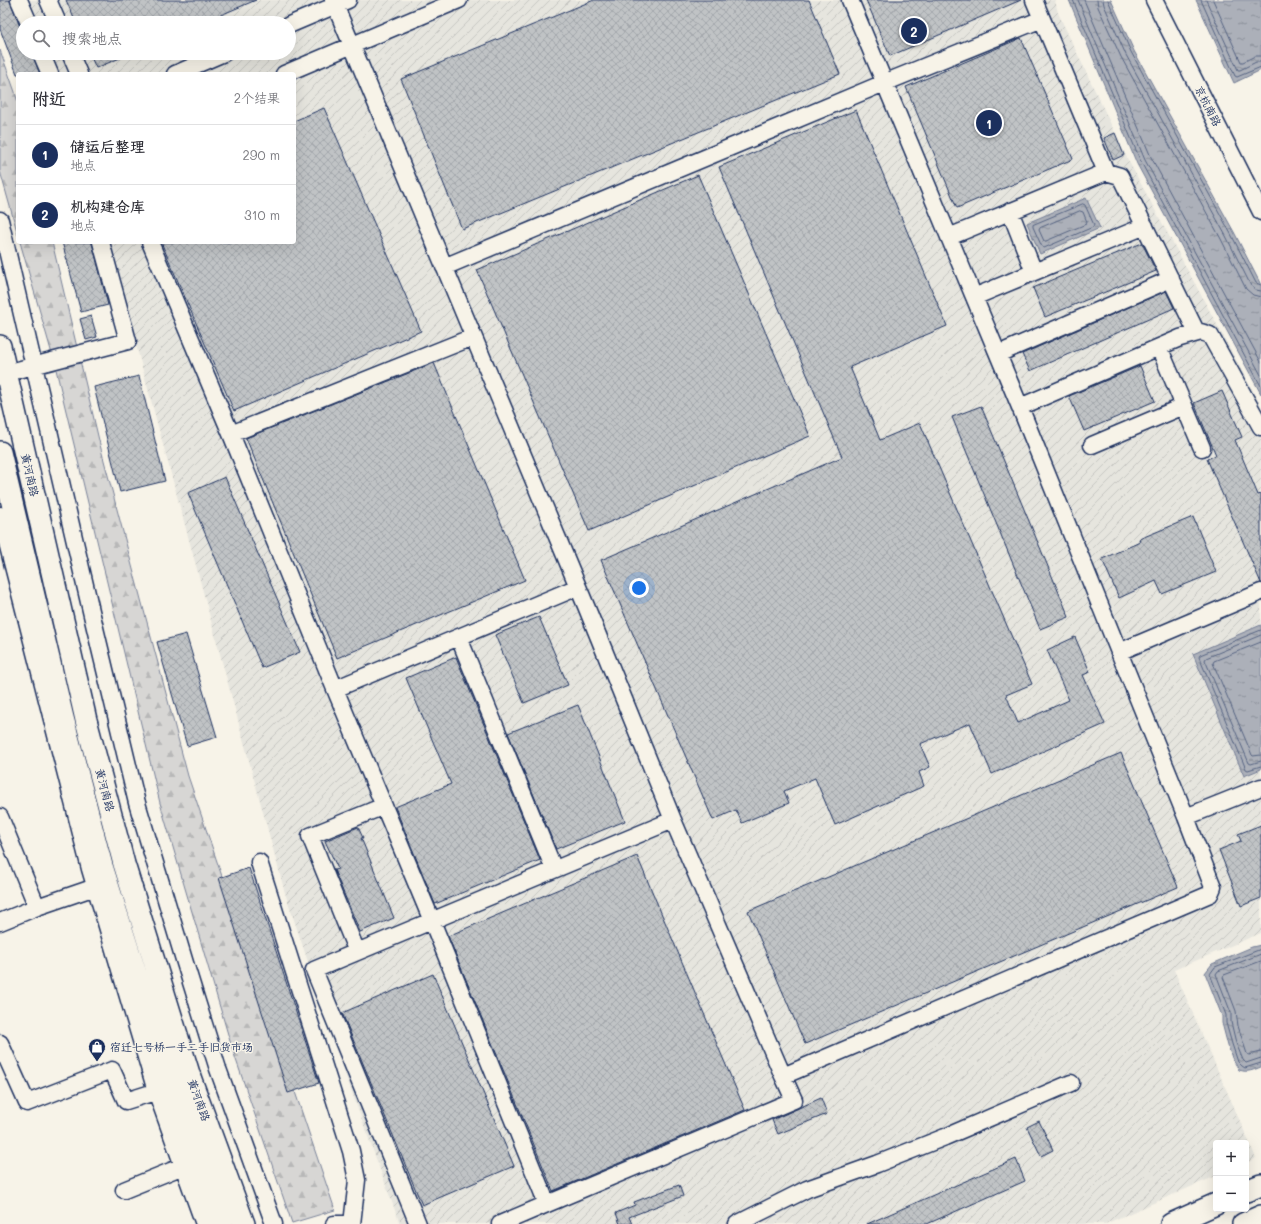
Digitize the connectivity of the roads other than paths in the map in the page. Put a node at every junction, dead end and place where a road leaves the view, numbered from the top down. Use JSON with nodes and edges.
{"nodes":[{"id":1,"x":19,"y":0,"type":"edge"},
{"id":2,"x":48,"y":0,"type":"edge"},
{"id":3,"x":459,"y":0,"type":"edge"},
{"id":4,"x":850,"y":0,"type":"edge"},
{"id":5,"x":1034,"y":0,"type":"edge"},
{"id":6,"x":1154,"y":0,"type":"edge"},
{"id":7,"x":339,"y":2,"type":"edge"},
{"id":8,"x":26,"y":16,"type":"edge"},
{"id":9,"x":55,"y":16,"type":"edge"},
{"id":10,"x":1042,"y":19,"type":"junction"},
{"id":11,"x":296,"y":22,"type":"edge"},
{"id":12,"x":352,"y":45,"type":"junction"},
{"id":13,"x":44,"y":60,"type":"edge"},
{"id":14,"x":73,"y":60,"type":"edge"},
{"id":15,"x":208,"y":60,"type":"edge"},
{"id":16,"x":49,"y":72,"type":"edge"},
{"id":17,"x":78,"y":72,"type":"edge"},
{"id":18,"x":180,"y":72,"type":"edge"},
{"id":19,"x":289,"y":72,"type":"edge"},
{"id":20,"x":884,"y":83,"type":"junction"},
{"id":21,"x":1106,"y":172,"type":"junction"},
{"id":22,"x":1010,"y":211,"type":"junction"},
{"id":23,"x":1261,"y":212,"type":"edge"},
{"id":24,"x":0,"y":220,"type":"edge"},
{"id":25,"x":1145,"y":226,"type":"junction"},
{"id":26,"x":949,"y":237,"type":"junction"},
{"id":27,"x":102,"y":244,"type":"edge"},
{"id":28,"x":151,"y":244,"type":"edge"},
{"id":29,"x":444,"y":267,"type":"junction"},
{"id":30,"x":1034,"y":272,"type":"junction"},
{"id":31,"x":1171,"y":279,"type":"junction"},
{"id":32,"x":974,"y":297,"type":"junction"},
{"id":33,"x":1197,"y":332,"type":"junction"},
{"id":34,"x":474,"y":337,"type":"junction"},
{"id":35,"x":0,"y":346,"type":"edge"},
{"id":36,"x":1159,"y":347,"type":"junction"},
{"id":37,"x":998,"y":354,"type":"junction"},
{"id":38,"x":34,"y":366,"type":"junction"},
{"id":39,"x":6,"y":373,"type":"junction"},
{"id":40,"x":1184,"y":406,"type":"junction"},
{"id":41,"x":1020,"y":407,"type":"junction"},
{"id":42,"x":1261,"y":427,"type":"edge"},
{"id":43,"x":231,"y":434,"type":"junction"},
{"id":44,"x":1092,"y":445,"type":"dead end"},
{"id":45,"x":1202,"y":448,"type":"dead end"},
{"id":46,"x":0,"y":455,"type":"edge"},
{"id":47,"x":0,"y":515,"type":"edge"},
{"id":48,"x":578,"y":587,"type":"junction"},
{"id":49,"x":1261,"y":592,"type":"edge"},
{"id":50,"x":459,"y":638,"type":"junction"},
{"id":51,"x":1119,"y":652,"type":"junction"},
{"id":52,"x":335,"y":689,"type":"junction"},
{"id":53,"x":1261,"y":787,"type":"edge"},
{"id":54,"x":384,"y":806,"type":"junction"},
{"id":55,"x":0,"y":817,"type":"edge"},
{"id":56,"x":1186,"y":817,"type":"junction"},
{"id":57,"x":673,"y":820,"type":"junction"},
{"id":58,"x":258,"y":862,"type":"dead end"},
{"id":59,"x":554,"y":869,"type":"junction"},
{"id":60,"x":101,"y":885,"type":"junction"},
{"id":61,"x":38,"y":907,"type":"junction"},
{"id":62,"x":432,"y":920,"type":"junction"},
{"id":63,"x":0,"y":922,"type":"edge"},
{"id":64,"x":357,"y":952,"type":"junction"},
{"id":65,"x":0,"y":1043,"type":"edge"},
{"id":66,"x":783,"y":1076,"type":"junction"},
{"id":67,"x":1071,"y":1083,"type":"dead end"},
{"id":68,"x":164,"y":1089,"type":"junction"},
{"id":69,"x":190,"y":1163,"type":"junction"},
{"id":70,"x":1261,"y":1185,"type":"edge"},
{"id":71,"x":124,"y":1190,"type":"dead end"},
{"id":72,"x":1249,"y":1190,"type":"edge"},
{"id":73,"x":547,"y":1204,"type":"junction"},
{"id":74,"x":1213,"y":1205,"type":"edge"},
{"id":75,"x":1261,"y":1216,"type":"edge"},
{"id":76,"x":204,"y":1224,"type":"edge"},
{"id":77,"x":222,"y":1224,"type":"edge"},
{"id":78,"x":244,"y":1224,"type":"edge"},
{"id":79,"x":274,"y":1224,"type":"edge"},
{"id":80,"x":334,"y":1224,"type":"edge"},
{"id":81,"x":345,"y":1224,"type":"edge"},
{"id":82,"x":352,"y":1224,"type":"edge"},
{"id":83,"x":418,"y":1224,"type":"edge"},
{"id":84,"x":500,"y":1224,"type":"edge"},
{"id":85,"x":737,"y":1224,"type":"edge"},
{"id":86,"x":1171,"y":1224,"type":"edge"},
{"id":87,"x":1243,"y":1224,"type":"edge"}],
"edges":[{"from":1,"to":8,"type":"street"},
{"from":2,"to":9,"type":"street"},
{"from":3,"to":12,"type":"street"},
{"from":4,"to":20,"type":"street"},
{"from":5,"to":10,"type":"street"},
{"from":6,"to":23,"type":"street","name":"京杭南路"},
{"from":7,"to":11,"type":"street"},
{"from":7,"to":12,"type":"street"},
{"from":10,"to":20,"type":"street"},
{"from":10,"to":21,"type":"street"},
{"from":12,"to":19,"type":"street"},
{"from":12,"to":29,"type":"street"},
{"from":13,"to":16,"type":"street"},
{"from":14,"to":17,"type":"street"},
{"from":15,"to":18,"type":"street"},
{"from":20,"to":26,"type":"street"},
{"from":20,"to":29,"type":"street"},
{"from":21,"to":22,"type":"street"},
{"from":21,"to":25,"type":"street"},
{"from":22,"to":26,"type":"street"},
{"from":22,"to":30,"type":"street"},
{"from":24,"to":38,"type":"street"},
{"from":25,"to":30,"type":"street"},
{"from":25,"to":31,"type":"street"},
{"from":26,"to":32,"type":"street"},
{"from":27,"to":38,"type":"street"},
{"from":28,"to":43,"type":"street"},
{"from":29,"to":34,"type":"street"},
{"from":30,"to":32,"type":"street"},
{"from":31,"to":33,"type":"street"},
{"from":31,"to":37,"type":"street"},
{"from":32,"to":37,"type":"street"},
{"from":33,"to":36,"type":"street"},
{"from":33,"to":42,"type":"street"},
{"from":34,"to":43,"type":"street"},
{"from":34,"to":48,"type":"street"},
{"from":35,"to":39,"type":"main road","name":"黄河南路"},
{"from":36,"to":40,"type":"street"},
{"from":36,"to":41,"type":"street"},
{"from":37,"to":41,"type":"street"},
{"from":38,"to":39,"type":"street"},
{"from":38,"to":79,"type":"street"},
{"from":39,"to":78,"type":"main road","name":"黄河南路"},
{"from":40,"to":44,"type":"street"},
{"from":40,"to":45,"type":"street"},
{"from":41,"to":51,"type":"street"},
{"from":43,"to":52,"type":"street"},
{"from":46,"to":60,"type":"main road","name":"黄河南路"},
{"from":47,"to":60,"type":"street"},
{"from":48,"to":50,"type":"street"},
{"from":48,"to":57,"type":"street"},
{"from":49,"to":51,"type":"street"},
{"from":50,"to":52,"type":"street"},
{"from":50,"to":59,"type":"street"},
{"from":51,"to":56,"type":"street"},
{"from":52,"to":54,"type":"street"},
{"from":53,"to":56,"type":"street"},
{"from":54,"to":62,"type":"street"},
{"from":54,"to":64,"type":"street"},
{"from":55,"to":61,"type":"street"},
{"from":56,"to":66,"type":"street"},
{"from":57,"to":59,"type":"street"},
{"from":57,"to":66,"type":"street"},
{"from":58,"to":82,"type":"street"},
{"from":59,"to":62,"type":"street"},
{"from":60,"to":61,"type":"street"},
{"from":60,"to":68,"type":"main road","name":"黄河南路"},
{"from":61,"to":63,"type":"street"},
{"from":62,"to":64,"type":"street"},
{"from":62,"to":73,"type":"street"},
{"from":64,"to":83,"type":"street"},
{"from":65,"to":68,"type":"street"},
{"from":66,"to":73,"type":"street"},
{"from":67,"to":85,"type":"street"},
{"from":68,"to":69,"type":"main road","name":"黄河南路"},
{"from":69,"to":71,"type":"street"},
{"from":69,"to":76,"type":"street"},
{"from":69,"to":77,"type":"main road","name":"黄河南路"},
{"from":70,"to":72,"type":"main road"},
{"from":73,"to":84,"type":"street"},
{"from":74,"to":86,"type":"main road"},
{"from":75,"to":87,"type":"main road"},
{"from":80,"to":81,"type":"street"}]}
